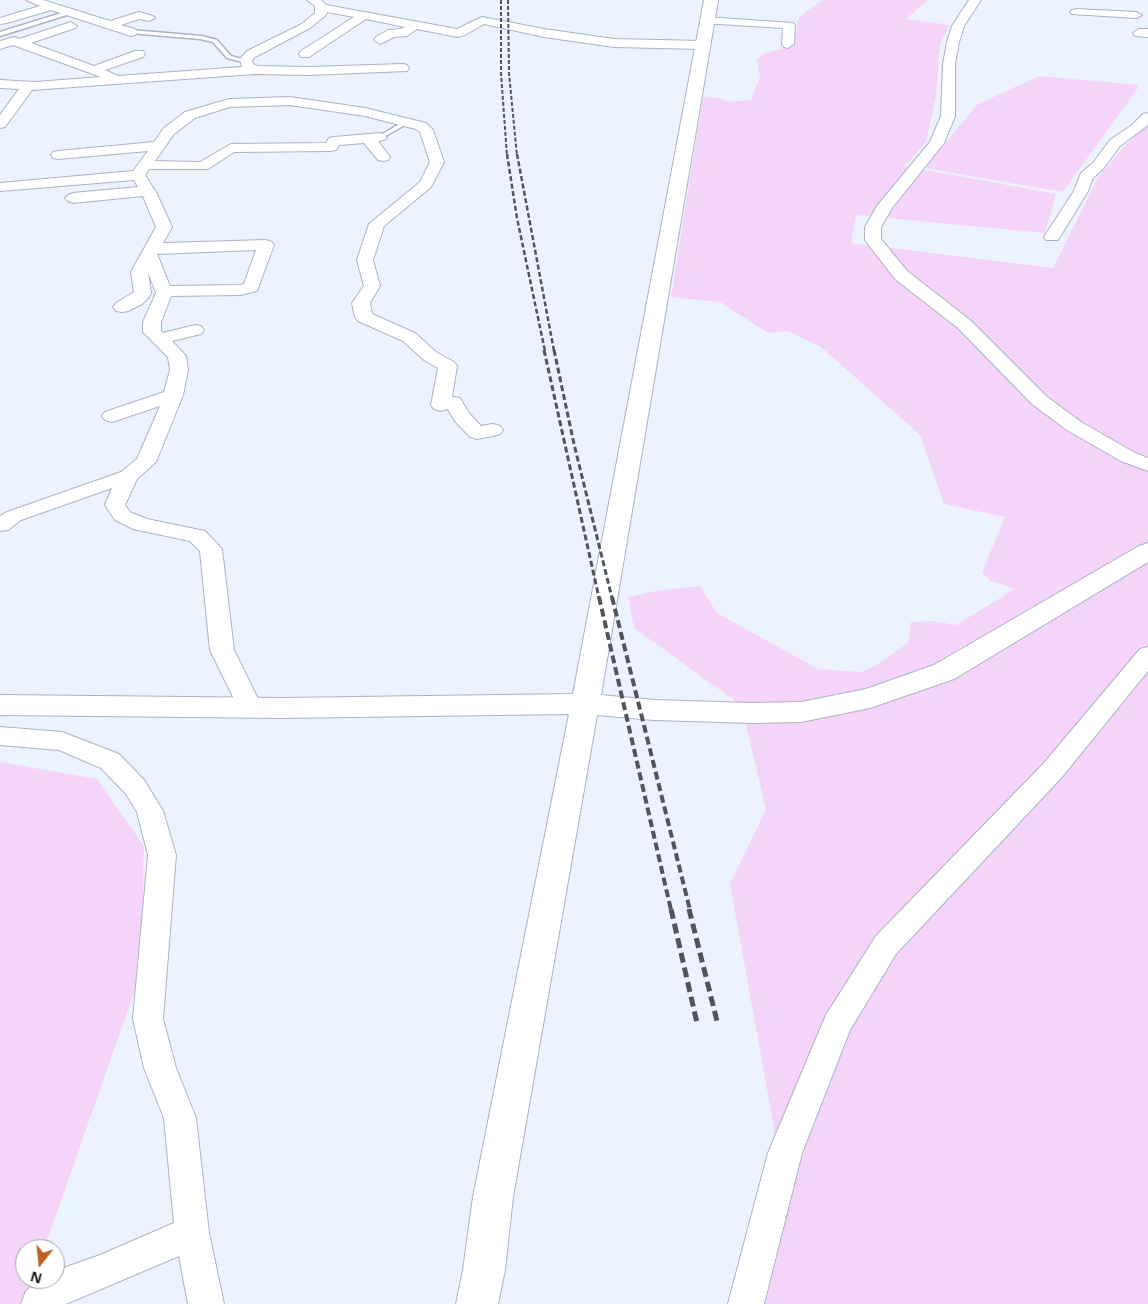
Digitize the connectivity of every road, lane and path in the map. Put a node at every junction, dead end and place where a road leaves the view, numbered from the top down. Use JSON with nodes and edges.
{"nodes":[{"id":1,"x":32,"y":0,"type":"edge"},
{"id":2,"x":711,"y":0,"type":"edge"},
{"id":3,"x":975,"y":0,"type":"edge"},
{"id":4,"x":315,"y":2,"type":"edge"},
{"id":5,"x":1120,"y":4,"type":"dead end"},
{"id":6,"x":52,"y":6,"type":"junction"},
{"id":7,"x":71,"y":12,"type":"junction"},
{"id":8,"x":1076,"y":12,"type":"dead end"},
{"id":9,"x":141,"y":15,"type":"dead end"},
{"id":10,"x":365,"y":15,"type":"junction"},
{"id":11,"x":1136,"y":15,"type":"junction"},
{"id":12,"x":3,"y":21,"type":"dead end"},
{"id":13,"x":1148,"y":21,"type":"edge"},
{"id":14,"x":706,"y":22,"type":"junction"},
{"id":15,"x":110,"y":25,"type":"junction"},
{"id":16,"x":416,"y":25,"type":"junction"},
{"id":17,"x":71,"y":26,"type":"dead end"},
{"id":18,"x":302,"y":29,"type":"junction"},
{"id":19,"x":132,"y":32,"type":"joint"},
{"id":20,"x":337,"y":33,"type":"junction"},
{"id":21,"x":460,"y":33,"type":"junction"},
{"id":22,"x":0,"y":34,"type":"edge"},
{"id":23,"x":380,"y":40,"type":"dead end"},
{"id":24,"x":446,"y":42,"type":"dead end"},
{"id":25,"x":19,"y":43,"type":"junction"},
{"id":26,"x":0,"y":44,"type":"edge"},
{"id":27,"x":788,"y":44,"type":"dead end"},
{"id":28,"x":702,"y":45,"type":"junction"},
{"id":29,"x":139,"y":54,"type":"dead end"},
{"id":30,"x":306,"y":54,"type":"dead end"},
{"id":31,"x":250,"y":65,"type":"junction"},
{"id":32,"x":403,"y":68,"type":"dead end"},
{"id":33,"x":94,"y":70,"type":"junction"},
{"id":34,"x":144,"y":77,"type":"junction"},
{"id":35,"x":118,"y":79,"type":"junction"},
{"id":36,"x":84,"y":82,"type":"junction"},
{"id":37,"x":0,"y":84,"type":"edge"},
{"id":38,"x":28,"y":86,"type":"junction"},
{"id":39,"x":237,"y":92,"type":"junction"},
{"id":40,"x":142,"y":94,"type":"dead end"},
{"id":41,"x":82,"y":99,"type":"dead end"},
{"id":42,"x":4,"y":113,"type":"edge"},
{"id":43,"x":1148,"y":118,"type":"edge"},
{"id":44,"x":407,"y":122,"type":"junction"},
{"id":45,"x":0,"y":124,"type":"edge"},
{"id":46,"x":374,"y":138,"type":"junction"},
{"id":47,"x":159,"y":146,"type":"junction"},
{"id":48,"x":274,"y":148,"type":"junction"},
{"id":49,"x":58,"y":155,"type":"dead end"},
{"id":50,"x":383,"y":157,"type":"dead end"},
{"id":51,"x":272,"y":165,"type":"dead end"},
{"id":52,"x":141,"y":170,"type":"junction"},
{"id":53,"x":0,"y":187,"type":"edge"},
{"id":54,"x":148,"y":191,"type":"junction"},
{"id":55,"x":73,"y":198,"type":"dead end"},
{"id":56,"x":1052,"y":237,"type":"dead end"},
{"id":57,"x":151,"y":251,"type":"junction"},
{"id":58,"x":163,"y":291,"type":"junction"},
{"id":59,"x":122,"y":307,"type":"dead end"},
{"id":60,"x":195,"y":330,"type":"dead end"},
{"id":61,"x":160,"y":339,"type":"junction"},
{"id":62,"x":174,"y":395,"type":"junction"},
{"id":63,"x":112,"y":416,"type":"dead end"},
{"id":64,"x":493,"y":430,"type":"dead end"},
{"id":65,"x":1148,"y":465,"type":"edge"},
{"id":66,"x":128,"y":476,"type":"junction"},
{"id":67,"x":0,"y":525,"type":"edge"},
{"id":68,"x":1148,"y":551,"type":"edge"},
{"id":69,"x":1148,"y":655,"type":"edge"},
{"id":70,"x":585,"y":704,"type":"junction"},
{"id":71,"x":0,"y":705,"type":"edge"},
{"id":72,"x":250,"y":707,"type":"junction"},
{"id":73,"x":0,"y":736,"type":"edge"},
{"id":74,"x":192,"y":1232,"type":"junction"},
{"id":75,"x":39,"y":1304,"type":"edge"},
{"id":76,"x":206,"y":1304,"type":"edge"},
{"id":77,"x":477,"y":1304,"type":"edge"},
{"id":78,"x":746,"y":1304,"type":"edge"}],
"edges":[{"from":1,"to":6,"type":"street"},
{"from":2,"to":14,"type":"street"},
{"from":3,"to":65,"type":"street"},
{"from":4,"to":10,"type":"street"},
{"from":4,"to":18,"type":"street"},
{"from":5,"to":11,"type":"street"},
{"from":6,"to":7,"type":"street"},
{"from":6,"to":12,"type":"street"},
{"from":7,"to":15,"type":"street"},
{"from":7,"to":22,"type":"lane"},
{"from":8,"to":11,"type":"street"},
{"from":9,"to":15,"type":"street"},
{"from":10,"to":16,"type":"street"},
{"from":10,"to":20,"type":"street"},
{"from":11,"to":13,"type":"street"},
{"from":14,"to":27,"type":"street"},
{"from":14,"to":28,"type":"street"},
{"from":15,"to":19,"type":"street"},
{"from":16,"to":21,"type":"street"},
{"from":16,"to":23,"type":"street"},
{"from":17,"to":25,"type":"street"},
{"from":18,"to":20,"type":"street"},
{"from":18,"to":31,"type":"street"},
{"from":19,"to":31,"type":"lane"},
{"from":20,"to":30,"type":"street"},
{"from":21,"to":24,"type":"street"},
{"from":21,"to":28,"type":"street"},
{"from":25,"to":26,"type":"street"},
{"from":25,"to":33,"type":"street"},
{"from":28,"to":70,"type":"street"},
{"from":29,"to":33,"type":"street"},
{"from":31,"to":32,"type":"street"},
{"from":31,"to":34,"type":"street"},
{"from":31,"to":39,"type":"street"},
{"from":33,"to":35,"type":"street"},
{"from":34,"to":35,"type":"street"},
{"from":34,"to":40,"type":"street"},
{"from":35,"to":36,"type":"street"},
{"from":36,"to":38,"type":"street"},
{"from":36,"to":41,"type":"street"},
{"from":37,"to":38,"type":"street"},
{"from":38,"to":42,"type":"street"},
{"from":39,"to":44,"type":"street"},
{"from":39,"to":47,"type":"street"},
{"from":42,"to":45,"type":"street"},
{"from":43,"to":56,"type":"street"},
{"from":44,"to":46,"type":"lane"},
{"from":44,"to":64,"type":"street"},
{"from":46,"to":48,"type":"street"},
{"from":46,"to":50,"type":"street"},
{"from":47,"to":49,"type":"street"},
{"from":47,"to":52,"type":"street"},
{"from":48,"to":51,"type":"street"},
{"from":48,"to":52,"type":"street"},
{"from":52,"to":53,"type":"street"},
{"from":52,"to":54,"type":"street"},
{"from":54,"to":55,"type":"street"},
{"from":54,"to":57,"type":"street"},
{"from":57,"to":58,"type":"street"},
{"from":57,"to":58,"type":"street"},
{"from":57,"to":59,"type":"street"},
{"from":58,"to":61,"type":"street"},
{"from":60,"to":61,"type":"street"},
{"from":61,"to":62,"type":"street"},
{"from":62,"to":63,"type":"street"},
{"from":62,"to":66,"type":"street"},
{"from":66,"to":67,"type":"street"},
{"from":66,"to":72,"type":"street"},
{"from":68,"to":70,"type":"street"},
{"from":69,"to":78,"type":"street"},
{"from":70,"to":72,"type":"street"},
{"from":70,"to":77,"type":"street"},
{"from":71,"to":72,"type":"street"},
{"from":73,"to":74,"type":"street"},
{"from":74,"to":75,"type":"street"},
{"from":74,"to":76,"type":"street"}]}
